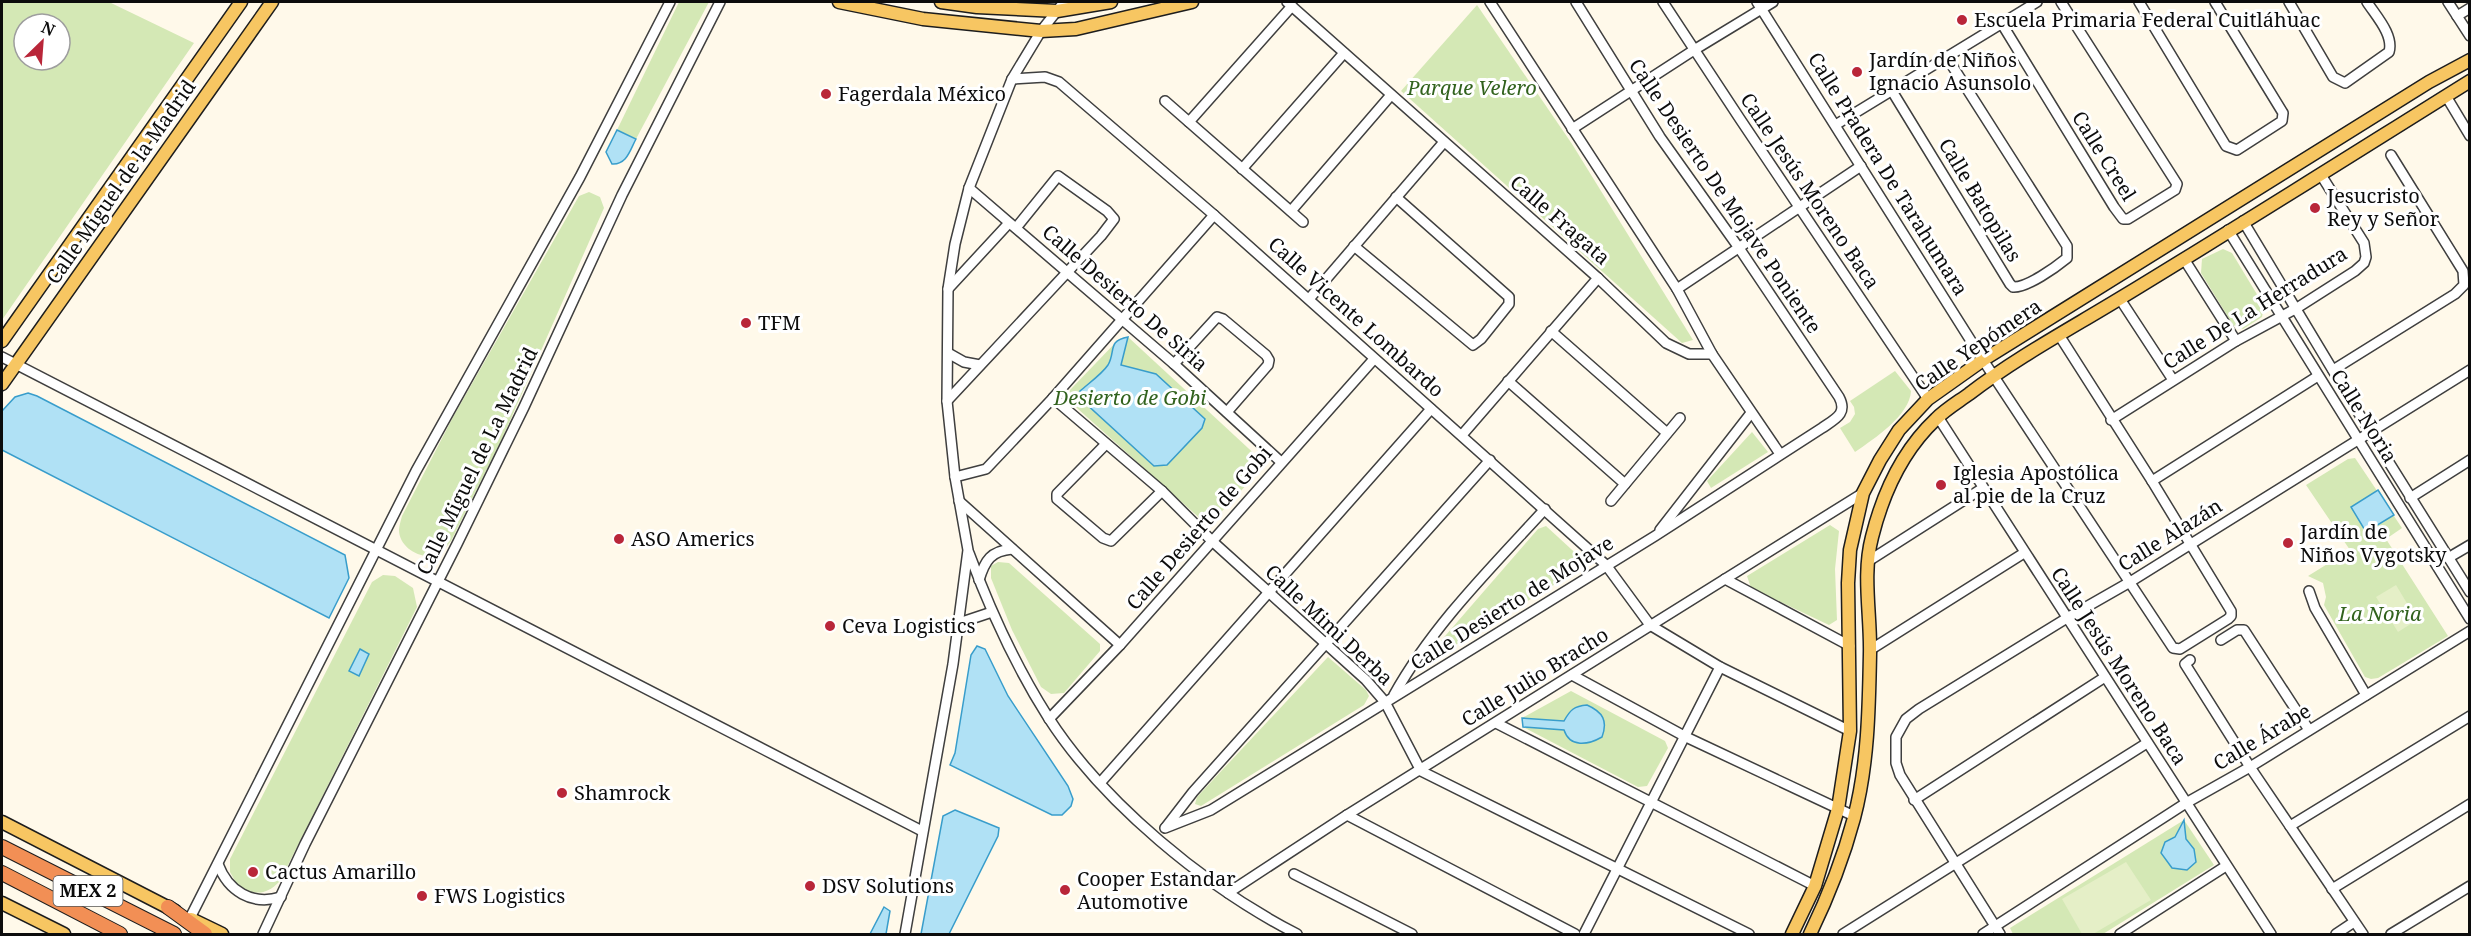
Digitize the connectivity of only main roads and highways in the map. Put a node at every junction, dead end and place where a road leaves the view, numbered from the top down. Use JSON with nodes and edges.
{"nodes":[{"id":1,"x":241,"y":2,"type":"edge"},
{"id":2,"x":272,"y":2,"type":"edge"},
{"id":3,"x":839,"y":2,"type":"edge"},
{"id":4,"x":941,"y":2,"type":"edge"},
{"id":5,"x":1111,"y":2,"type":"edge"},
{"id":6,"x":1192,"y":2,"type":"edge"},
{"id":7,"x":1060,"y":6,"type":"edge"},
{"id":8,"x":2469,"y":60,"type":"edge"},
{"id":9,"x":2469,"y":81,"type":"edge"},
{"id":10,"x":2,"y":341,"type":"edge"},
{"id":11,"x":2,"y":384,"type":"edge"},
{"id":12,"x":2,"y":822,"type":"edge"},
{"id":13,"x":2,"y":847,"type":"edge"},
{"id":14,"x":2,"y":873,"type":"edge"},
{"id":15,"x":2,"y":903,"type":"edge"},
{"id":16,"x":168,"y":908,"type":"junction"},
{"id":17,"x":64,"y":934,"type":"edge"},
{"id":18,"x":120,"y":934,"type":"edge"},
{"id":19,"x":174,"y":934,"type":"edge"},
{"id":20,"x":206,"y":934,"type":"edge"},
{"id":21,"x":222,"y":934,"type":"edge"},
{"id":22,"x":1792,"y":934,"type":"edge"},
{"id":23,"x":1810,"y":934,"type":"edge"}],
"edges":[{"from":1,"to":10,"type":"main road","name":"Calle Miguel de la Madrid"},
{"from":2,"to":11,"type":"main road","name":"Calle Miguel de la Madrid"},
{"from":3,"to":6,"type":"main road"},
{"from":4,"to":7,"type":"main road"},
{"from":5,"to":7,"type":"main road"},
{"from":8,"to":22,"type":"main road","name":"Calle Yepómera"},
{"from":9,"to":23,"type":"main road","name":"Calle Yepómera"},
{"from":12,"to":16,"type":"main road"},
{"from":13,"to":19,"type":"highway","number":"MEX 2"},
{"from":14,"to":18,"type":"highway","number":"MEX 2"},
{"from":15,"to":17,"type":"main road"},
{"from":16,"to":20,"type":"highway"},
{"from":16,"to":21,"type":"main road"}]}
